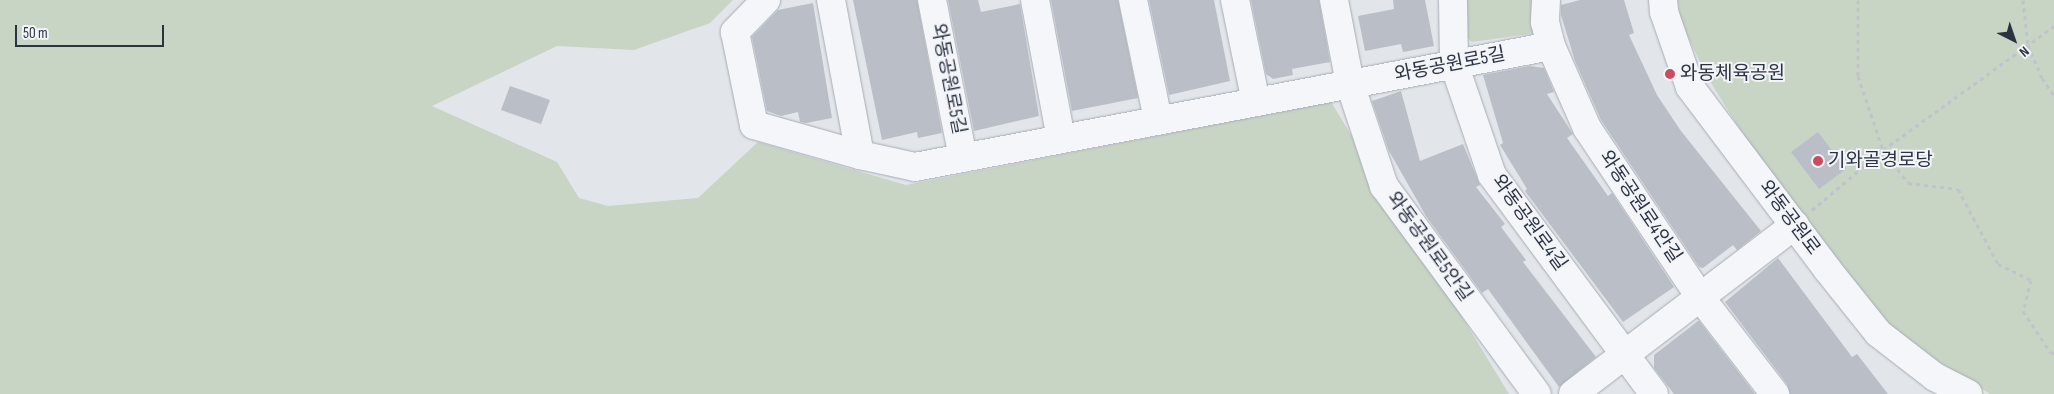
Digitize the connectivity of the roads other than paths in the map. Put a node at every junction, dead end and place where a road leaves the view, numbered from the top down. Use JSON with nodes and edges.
{"nodes":[{"id":1,"x":766,"y":0,"type":"edge"},
{"id":2,"x":831,"y":0,"type":"edge"},
{"id":3,"x":932,"y":0,"type":"edge"},
{"id":4,"x":1035,"y":0,"type":"edge"},
{"id":5,"x":1133,"y":0,"type":"edge"},
{"id":6,"x":1235,"y":0,"type":"edge"},
{"id":7,"x":1334,"y":0,"type":"edge"},
{"id":8,"x":1454,"y":0,"type":"edge"},
{"id":9,"x":1546,"y":0,"type":"edge"},
{"id":10,"x":1663,"y":0,"type":"edge"},
{"id":11,"x":1551,"y":46,"type":"junction"},
{"id":12,"x":1454,"y":64,"type":"junction"},
{"id":13,"x":1350,"y":84,"type":"junction"},
{"id":14,"x":1256,"y":102,"type":"junction"},
{"id":15,"x":1158,"y":120,"type":"junction"},
{"id":16,"x":1061,"y":139,"type":"junction"},
{"id":17,"x":860,"y":155,"type":"junction"},
{"id":18,"x":963,"y":158,"type":"junction"},
{"id":19,"x":1795,"y":225,"type":"junction"},
{"id":20,"x":1700,"y":297,"type":"junction"},
{"id":21,"x":1624,"y":355,"type":"junction"},
{"id":22,"x":1537,"y":394,"type":"edge"},
{"id":23,"x":1573,"y":394,"type":"edge"},
{"id":24,"x":1654,"y":394,"type":"edge"},
{"id":25,"x":1775,"y":394,"type":"edge"},
{"id":26,"x":1968,"y":394,"type":"edge"}],
"edges":[{"from":1,"to":17,"type":"street","name":"와동공원로5길"},
{"from":2,"to":17,"type":"street"},
{"from":3,"to":18,"type":"street","name":"와동공원로5길"},
{"from":4,"to":16,"type":"street"},
{"from":5,"to":15,"type":"street"},
{"from":6,"to":14,"type":"street"},
{"from":7,"to":13,"type":"street"},
{"from":8,"to":12,"type":"street","name":"와동공원로4길"},
{"from":9,"to":11,"type":"street","name":"와동공원로4안길"},
{"from":10,"to":19,"type":"street","name":"와동공원로"},
{"from":11,"to":12,"type":"street","name":"와동공원로5길"},
{"from":11,"to":20,"type":"street","name":"와동공원로4안길"},
{"from":12,"to":13,"type":"street","name":"와동공원로5길"},
{"from":12,"to":21,"type":"street","name":"와동공원로4길"},
{"from":13,"to":14,"type":"street","name":"와동공원로5길"},
{"from":13,"to":22,"type":"street","name":"와동공원로5안길"},
{"from":14,"to":15,"type":"street","name":"와동공원로5길"},
{"from":15,"to":16,"type":"street","name":"와동공원로5길"},
{"from":16,"to":18,"type":"street","name":"와동공원로5길"},
{"from":17,"to":18,"type":"street","name":"와동공원로5길"},
{"from":19,"to":20,"type":"street"},
{"from":19,"to":26,"type":"street","name":"와동공원로"},
{"from":20,"to":21,"type":"street"},
{"from":20,"to":25,"type":"street","name":"와동공원로4안길"},
{"from":21,"to":23,"type":"street"},
{"from":21,"to":24,"type":"street","name":"와동공원로4길"}]}
